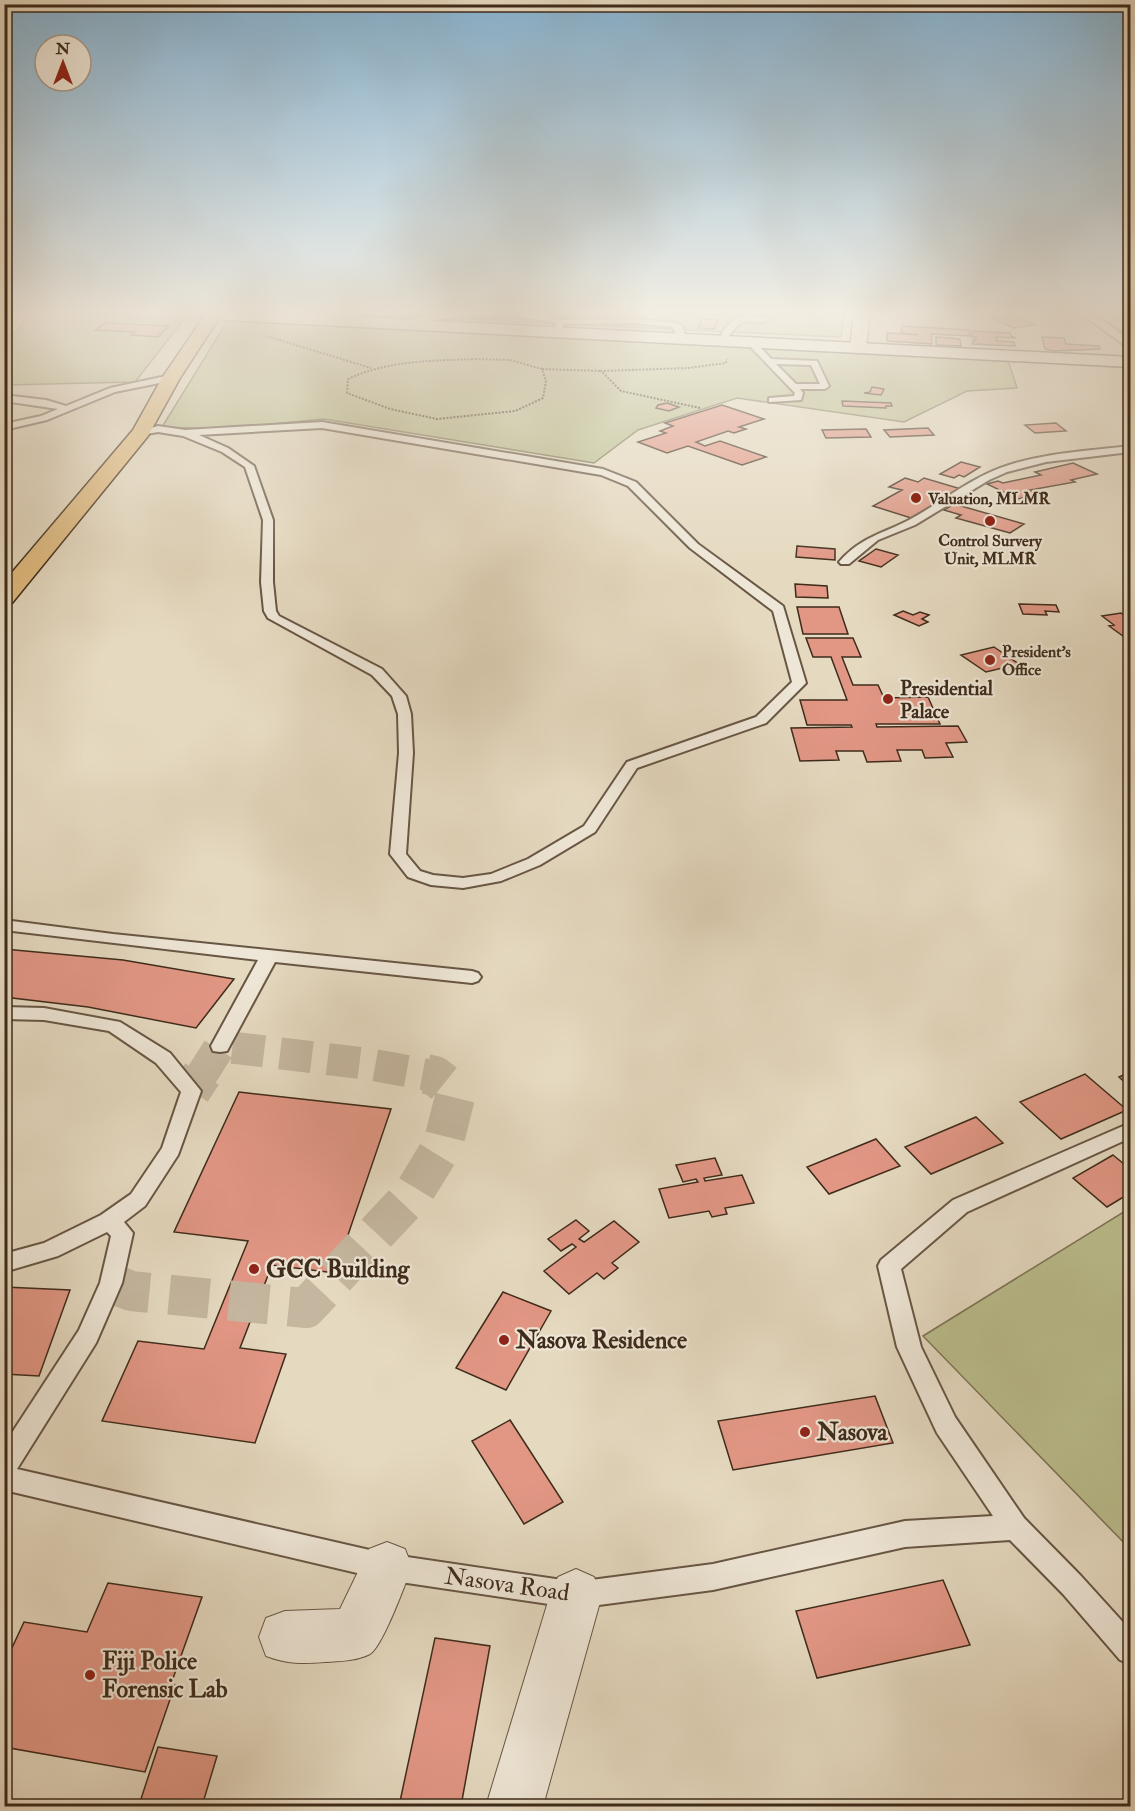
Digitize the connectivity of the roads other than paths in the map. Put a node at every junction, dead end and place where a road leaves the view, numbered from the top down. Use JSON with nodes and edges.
{"nodes":[{"id":1,"x":17,"y":400,"type":"edge"},
{"id":2,"x":87,"y":400,"type":"edge"},
{"id":3,"x":159,"y":400,"type":"edge"},
{"id":4,"x":772,"y":400,"type":"dead end"},
{"id":5,"x":778,"y":400,"type":"edge"},
{"id":6,"x":64,"y":408,"type":"junction"},
{"id":7,"x":4,"y":428,"type":"edge"},
{"id":8,"x":141,"y":432,"type":"junction"},
{"id":9,"x":211,"y":436,"type":"junction"},
{"id":10,"x":1131,"y":449,"type":"edge"},
{"id":11,"x":845,"y":562,"type":"dead end"},
{"id":12,"x":4,"y":598,"type":"edge"},
{"id":13,"x":4,"y":925,"type":"edge"},
{"id":14,"x":269,"y":956,"type":"junction"},
{"id":15,"x":472,"y":977,"type":"dead end"},
{"id":16,"x":4,"y":1013,"type":"edge"},
{"id":17,"x":220,"y":1046,"type":"dead end"},
{"id":18,"x":1131,"y":1130,"type":"edge"},
{"id":19,"x":109,"y":1221,"type":"junction"},
{"id":20,"x":4,"y":1263,"type":"edge"},
{"id":21,"x":4,"y":1467,"type":"edge"},
{"id":22,"x":4,"y":1478,"type":"edge"},
{"id":23,"x":1014,"y":1527,"type":"junction"},
{"id":24,"x":387,"y":1567,"type":"junction"},
{"id":25,"x":576,"y":1594,"type":"junction"},
{"id":26,"x":285,"y":1637,"type":"dead end"},
{"id":27,"x":1131,"y":1650,"type":"edge"},
{"id":28,"x":514,"y":1806,"type":"edge"}],
"edges":[{"from":1,"to":6,"type":"lane"},
{"from":2,"to":6,"type":"lane"},
{"from":3,"to":8,"type":"main road"},
{"from":4,"to":5,"type":"lane"},
{"from":6,"to":7,"type":"lane"},
{"from":8,"to":9,"type":"lane"},
{"from":8,"to":12,"type":"main road"},
{"from":9,"to":9,"type":"lane"},
{"from":10,"to":11,"type":"lane"},
{"from":13,"to":14,"type":"lane"},
{"from":14,"to":15,"type":"lane"},
{"from":14,"to":17,"type":"lane"},
{"from":16,"to":19,"type":"lane"},
{"from":18,"to":23,"type":"lane"},
{"from":19,"to":20,"type":"lane"},
{"from":19,"to":21,"type":"lane"},
{"from":22,"to":24,"type":"lane","name":"Nasova Road"},
{"from":23,"to":25,"type":"lane","name":"Nasova Road"},
{"from":23,"to":27,"type":"lane"},
{"from":24,"to":25,"type":"lane","name":"Nasova Road"},
{"from":24,"to":26,"type":"street"},
{"from":25,"to":28,"type":"street"}]}
